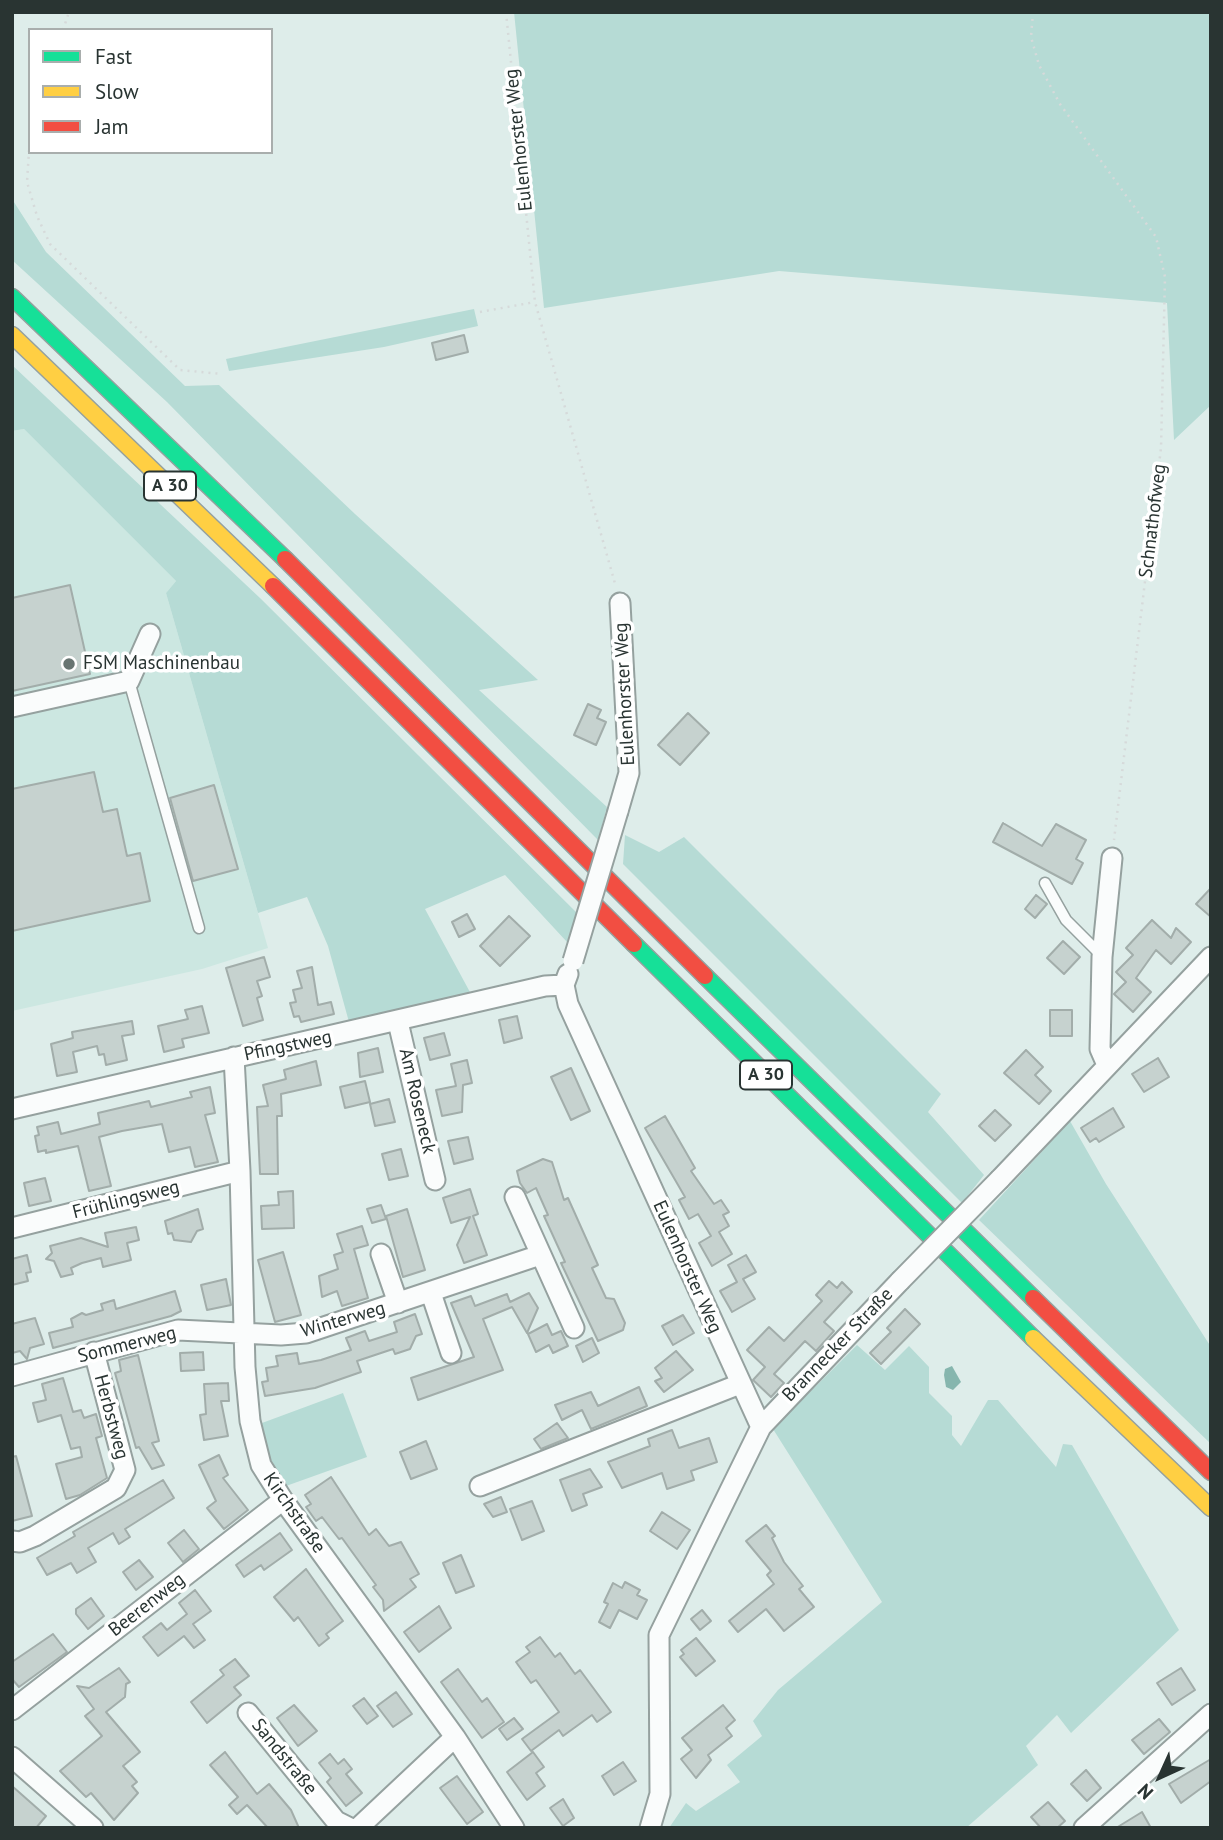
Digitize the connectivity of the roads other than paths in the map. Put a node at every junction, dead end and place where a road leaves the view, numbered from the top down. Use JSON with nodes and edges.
{"nodes":[{"id":1,"x":12,"y":297,"type":"edge"},
{"id":2,"x":12,"y":335,"type":"edge"},
{"id":3,"x":620,"y":603,"type":"road end"},
{"id":4,"x":150,"y":634,"type":"dead end"},
{"id":5,"x":129,"y":681,"type":"junction"},
{"id":6,"x":12,"y":707,"type":"edge"},
{"id":7,"x":1112,"y":858,"type":"road end"},
{"id":8,"x":1045,"y":883,"type":"dead end"},
{"id":9,"x":199,"y":928,"type":"dead end"},
{"id":10,"x":1102,"y":957,"type":"junction"},
{"id":11,"x":1211,"y":957,"type":"edge"},
{"id":12,"x":564,"y":985,"type":"junction"},
{"id":13,"x":398,"y":1022,"type":"junction"},
{"id":14,"x":234,"y":1057,"type":"junction"},
{"id":15,"x":1107,"y":1065,"type":"junction"},
{"id":16,"x":12,"y":1109,"type":"edge"},
{"id":17,"x":240,"y":1171,"type":"junction"},
{"id":18,"x":435,"y":1180,"type":"dead end"},
{"id":19,"x":514,"y":1197,"type":"dead end"},
{"id":20,"x":12,"y":1228,"type":"edge"},
{"id":21,"x":381,"y":1254,"type":"dead end"},
{"id":22,"x":540,"y":1255,"type":"junction"},
{"id":23,"x":431,"y":1293,"type":"junction"},
{"id":24,"x":398,"y":1303,"type":"junction"},
{"id":25,"x":574,"y":1328,"type":"dead end"},
{"id":26,"x":245,"y":1333,"type":"junction"},
{"id":27,"x":94,"y":1352,"type":"junction"},
{"id":28,"x":451,"y":1353,"type":"dead end"},
{"id":29,"x":12,"y":1376,"type":"edge"},
{"id":30,"x":740,"y":1384,"type":"junction"},
{"id":31,"x":761,"y":1427,"type":"junction"},
{"id":32,"x":1211,"y":1472,"type":"edge"},
{"id":33,"x":480,"y":1486,"type":"dead end"},
{"id":34,"x":282,"y":1500,"type":"junction"},
{"id":35,"x":1211,"y":1508,"type":"edge"},
{"id":36,"x":13,"y":1542,"type":"edge"},
{"id":37,"x":12,"y":1710,"type":"edge"},
{"id":38,"x":248,"y":1713,"type":"dead end"},
{"id":39,"x":1211,"y":1714,"type":"edge"},
{"id":40,"x":455,"y":1737,"type":"junction"},
{"id":41,"x":12,"y":1757,"type":"edge"},
{"id":42,"x":1087,"y":1827,"type":"edge"},
{"id":43,"x":93,"y":1828,"type":"edge"},
{"id":44,"x":350,"y":1828,"type":"edge"},
{"id":45,"x":358,"y":1828,"type":"edge"},
{"id":46,"x":514,"y":1828,"type":"edge"},
{"id":47,"x":650,"y":1828,"type":"edge"}],
"edges":[{"from":1,"to":32,"type":"highway","number":"A 30"},
{"from":2,"to":35,"type":"highway","number":"A 30"},
{"from":3,"to":12,"type":"street","name":"Eulenhorster Weg","bridge":true},
{"from":4,"to":5,"type":"street"},
{"from":5,"to":6,"type":"street"},
{"from":5,"to":9,"type":"lane"},
{"from":7,"to":10,"type":"street"},
{"from":8,"to":10,"type":"lane"},
{"from":10,"to":15,"type":"street"},
{"from":11,"to":15,"type":"street","name":"Brannecker Straße"},
{"from":12,"to":13,"type":"street","name":"Pfingstweg"},
{"from":12,"to":30,"type":"street","name":"Eulenhorster Weg"},
{"from":13,"to":14,"type":"street","name":"Pfingstweg"},
{"from":13,"to":18,"type":"street","name":"Am Roseneck"},
{"from":14,"to":16,"type":"street","name":"Pfingstweg"},
{"from":14,"to":17,"type":"street","name":"Kirchstraße"},
{"from":15,"to":31,"type":"street","name":"Brannecker Straße","bridge":true},
{"from":17,"to":20,"type":"street","name":"Frühlingsweg"},
{"from":17,"to":26,"type":"street","name":"Kirchstraße"},
{"from":19,"to":22,"type":"street"},
{"from":21,"to":24,"type":"street","name":"Winterweg"},
{"from":22,"to":23,"type":"street","name":"Winterweg"},
{"from":22,"to":25,"type":"street"},
{"from":23,"to":24,"type":"street","name":"Winterweg"},
{"from":23,"to":28,"type":"street"},
{"from":24,"to":26,"type":"street","name":"Winterweg"},
{"from":26,"to":27,"type":"street","name":"Sommerweg"},
{"from":26,"to":34,"type":"street","name":"Kirchstraße"},
{"from":27,"to":29,"type":"street","name":"Sommerweg"},
{"from":27,"to":36,"type":"street","name":"Herbstweg"},
{"from":30,"to":31,"type":"street","name":"Eulenhorster Weg"},
{"from":30,"to":33,"type":"street"},
{"from":31,"to":47,"type":"street","name":"Brannecker Straße"},
{"from":34,"to":37,"type":"street","name":"Beerenweg"},
{"from":34,"to":40,"type":"street","name":"Kirchstraße"},
{"from":38,"to":44,"type":"street","name":"Sandstraße"},
{"from":39,"to":42,"type":"street"},
{"from":40,"to":45,"type":"street"},
{"from":40,"to":46,"type":"street","name":"Kirchstraße"},
{"from":41,"to":43,"type":"street"}]}
